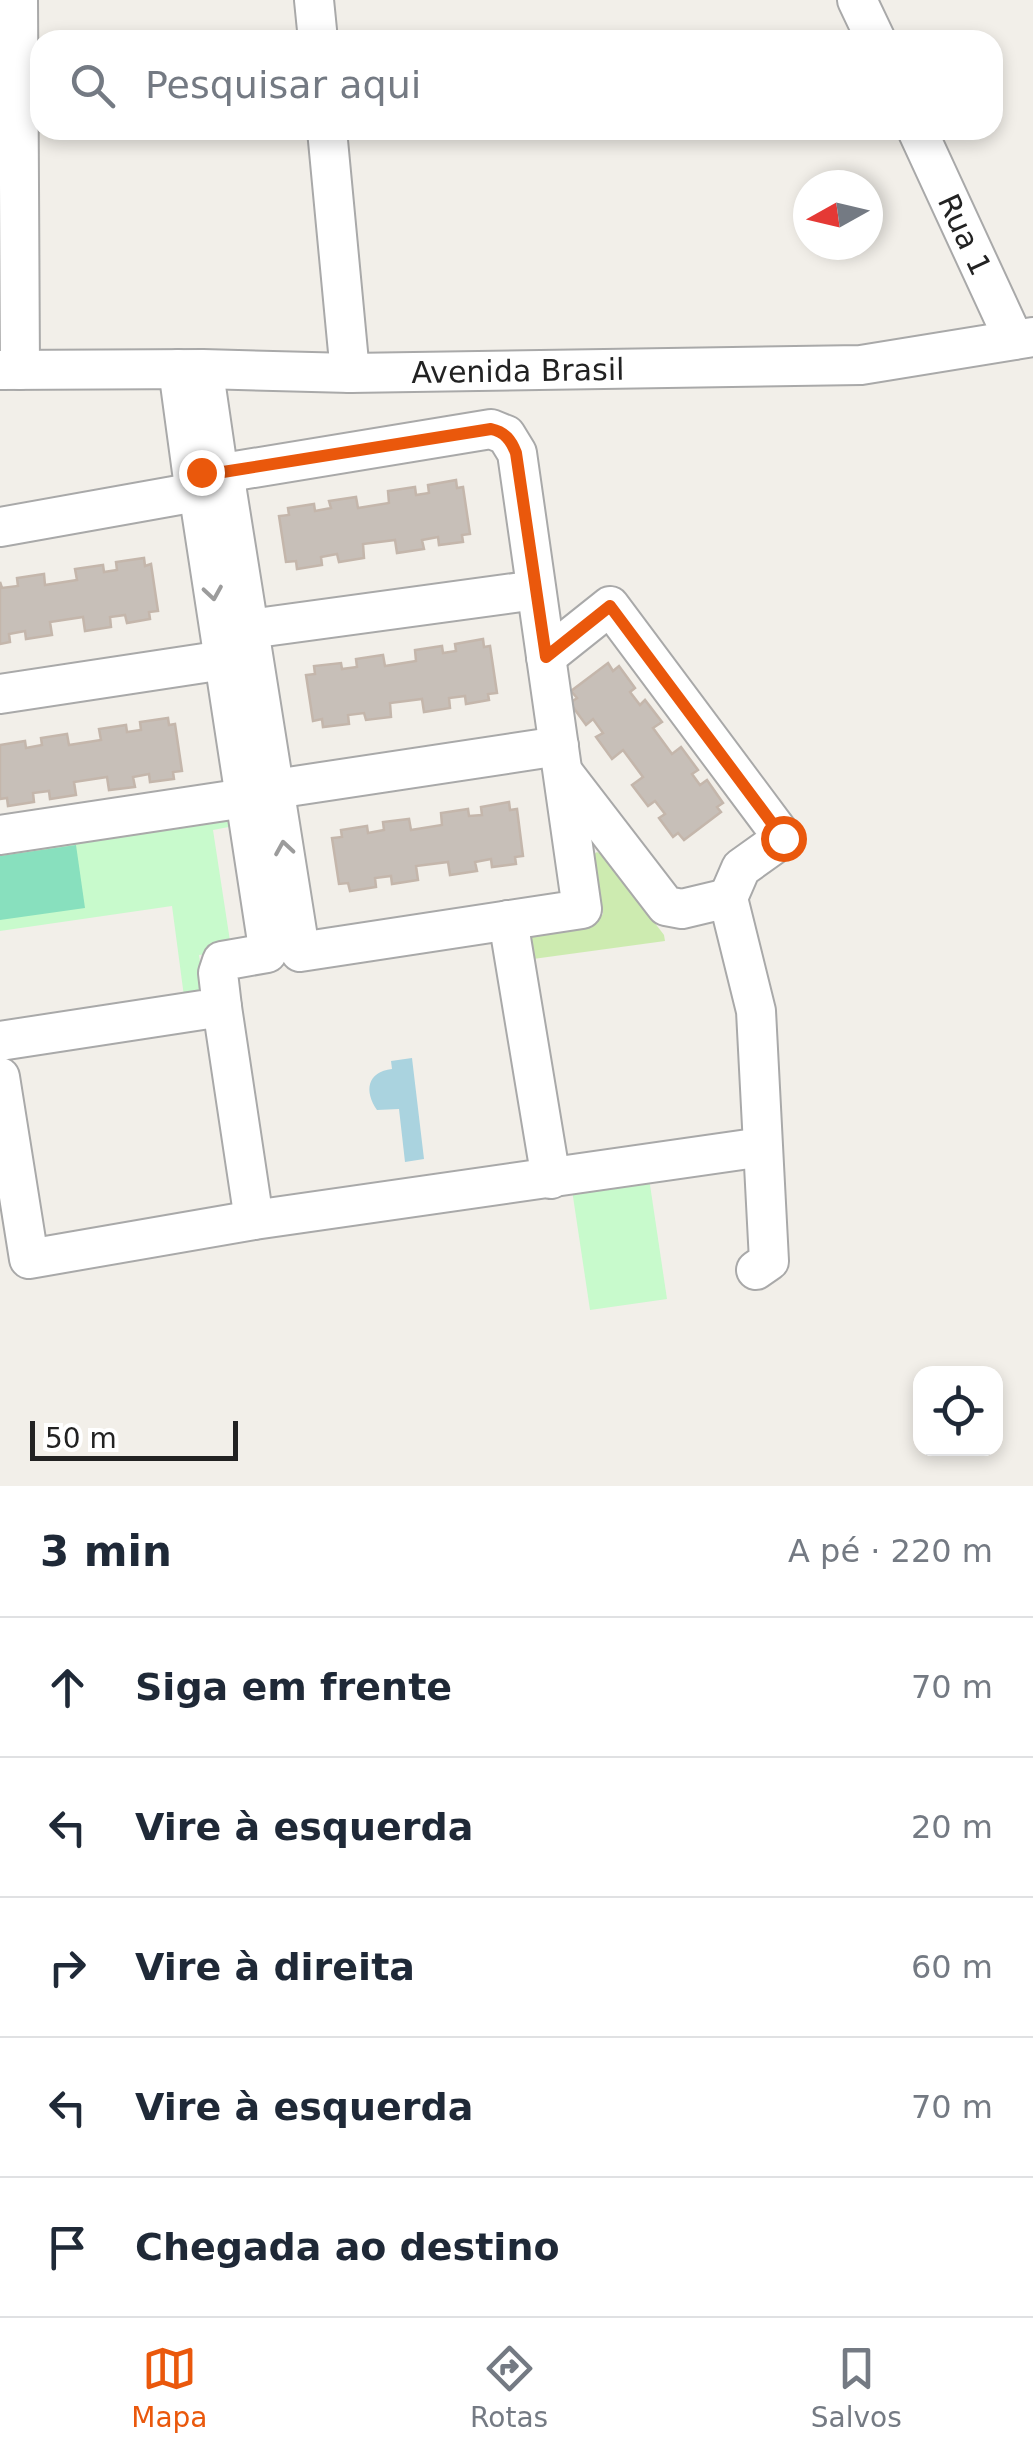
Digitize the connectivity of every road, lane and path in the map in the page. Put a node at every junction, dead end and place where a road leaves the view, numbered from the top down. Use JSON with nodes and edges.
{"nodes":[{"id":1,"x":18,"y":0,"type":"edge"},
{"id":2,"x":314,"y":0,"type":"edge"},
{"id":3,"x":857,"y":0,"type":"edge"},
{"id":4,"x":317,"y":30,"type":"edge"},
{"id":5,"x":871,"y":30,"type":"edge"},
{"id":6,"x":328,"y":140,"type":"edge"},
{"id":7,"x":922,"y":140,"type":"edge"},
{"id":8,"x":1023,"y":338,"type":"edge"},
{"id":9,"x":190,"y":369,"type":"junction"},
{"id":10,"x":10,"y":370,"type":"edge"},
{"id":11,"x":350,"y":373,"type":"junction"},
{"id":12,"x":209,"y":485,"type":"junction"},
{"id":13,"x":0,"y":527,"type":"edge"},
{"id":14,"x":536,"y":590,"type":"junction"},
{"id":15,"x":249,"y":629,"type":"junction"},
{"id":16,"x":546,"y":657,"type":"junction"},
{"id":17,"x":224,"y":660,"type":"junction"},
{"id":18,"x":0,"y":694,"type":"edge"},
{"id":19,"x":560,"y":759,"type":"junction"},
{"id":20,"x":260,"y":793,"type":"junction"},
{"id":21,"x":0,"y":836,"type":"edge"},
{"id":22,"x":728,"y":898,"type":"junction"},
{"id":23,"x":508,"y":920,"type":"junction"},
{"id":24,"x":284,"y":949,"type":"junction"},
{"id":25,"x":222,"y":1007,"type":"junction"},
{"id":26,"x":0,"y":1041,"type":"edge"},
{"id":27,"x":0,"y":1077,"type":"edge"},
{"id":28,"x":762,"y":1147,"type":"junction"},
{"id":29,"x":551,"y":1179,"type":"junction"},
{"id":30,"x":254,"y":1220,"type":"junction"},
{"id":31,"x":756,"y":1270,"type":"dead end"}],
"edges":[{"from":1,"to":10,"type":"street"},
{"from":2,"to":4,"type":"street"},
{"from":3,"to":5,"type":"street"},
{"from":6,"to":11,"type":"street"},
{"from":7,"to":8,"type":"street","name":"Rua 1"},
{"from":8,"to":11,"type":"street","name":"Avenida Brasil"},
{"from":9,"to":10,"type":"street","name":"Avenida Brasil"},
{"from":9,"to":11,"type":"street","name":"Avenida Brasil"},
{"from":9,"to":12,"type":"street"},
{"from":12,"to":13,"type":"street"},
{"from":12,"to":14,"type":"street"},
{"from":12,"to":15,"type":"street"},
{"from":12,"to":17,"type":"street","one_way":true},
{"from":14,"to":15,"type":"street"},
{"from":14,"to":16,"type":"street"},
{"from":15,"to":20,"type":"street"},
{"from":16,"to":19,"type":"street"},
{"from":16,"to":22,"type":"street"},
{"from":17,"to":18,"type":"street"},
{"from":17,"to":20,"type":"street"},
{"from":19,"to":20,"type":"street"},
{"from":19,"to":22,"type":"street"},
{"from":19,"to":23,"type":"street"},
{"from":20,"to":21,"type":"street"},
{"from":20,"to":24,"type":"street"},
{"from":22,"to":28,"type":"street"},
{"from":23,"to":24,"type":"street"},
{"from":23,"to":29,"type":"street"},
{"from":24,"to":25,"type":"street"},
{"from":25,"to":26,"type":"street"},
{"from":25,"to":30,"type":"street"},
{"from":27,"to":30,"type":"street"},
{"from":28,"to":29,"type":"street"},
{"from":28,"to":31,"type":"street"},
{"from":29,"to":30,"type":"street"}]}
